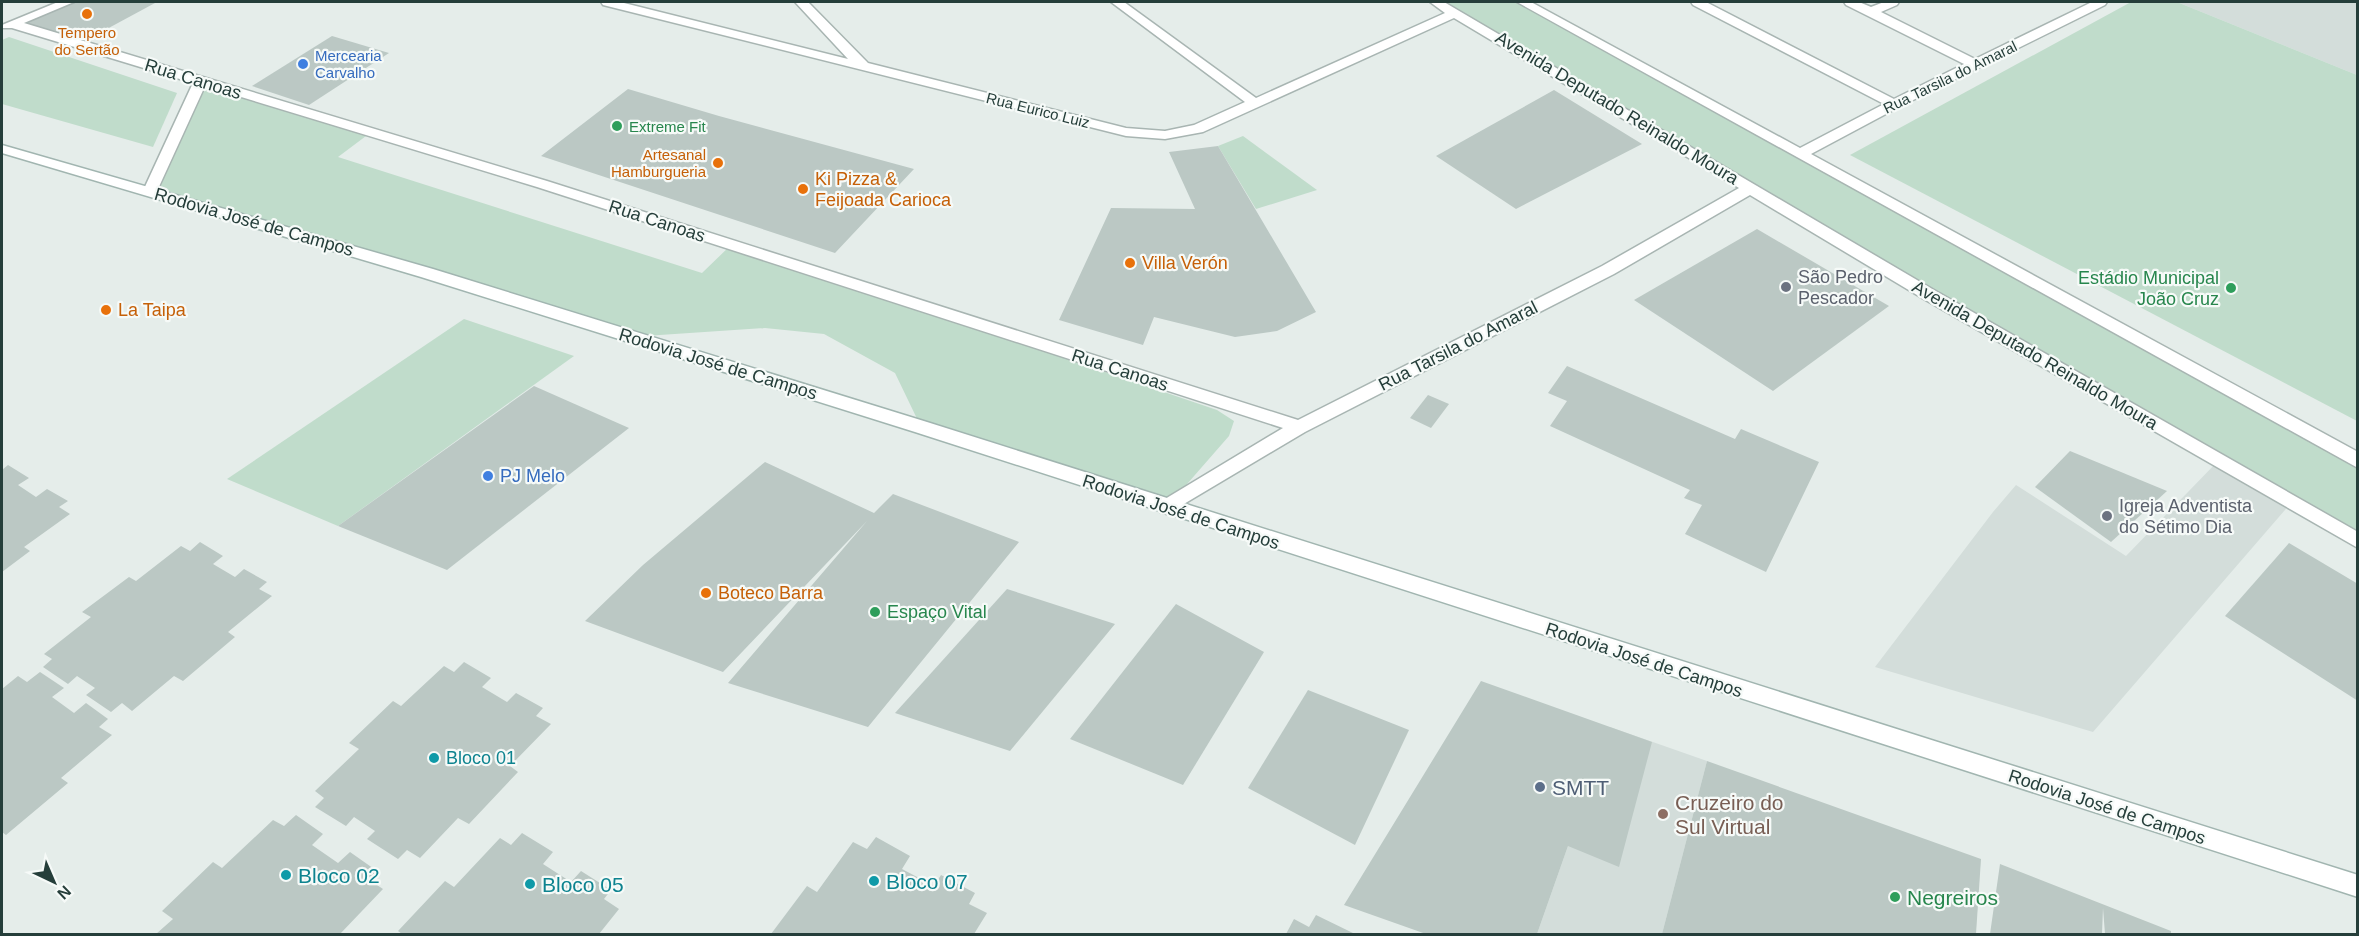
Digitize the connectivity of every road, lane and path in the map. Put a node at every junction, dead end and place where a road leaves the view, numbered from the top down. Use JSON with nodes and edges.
{"nodes":[{"id":1,"x":68,"y":2,"type":"edge"},
{"id":2,"x":607,"y":2,"type":"edge"},
{"id":3,"x":801,"y":2,"type":"edge"},
{"id":4,"x":1117,"y":2,"type":"edge"},
{"id":5,"x":1436,"y":2,"type":"edge"},
{"id":6,"x":1523,"y":2,"type":"edge"},
{"id":7,"x":1696,"y":2,"type":"edge"},
{"id":8,"x":1850,"y":2,"type":"edge"},
{"id":9,"x":1893,"y":2,"type":"edge"},
{"id":10,"x":2101,"y":2,"type":"edge"},
{"id":11,"x":1871,"y":12,"type":"junction"},
{"id":12,"x":1455,"y":13,"type":"junction"},
{"id":13,"x":7,"y":26,"type":"edge"},
{"id":14,"x":1976,"y":65,"type":"junction"},
{"id":15,"x":863,"y":66,"type":"junction"},
{"id":16,"x":200,"y":82,"type":"junction"},
{"id":17,"x":1255,"y":103,"type":"junction"},
{"id":18,"x":1893,"y":104,"type":"junction"},
{"id":19,"x":2,"y":149,"type":"edge"},
{"id":20,"x":1800,"y":154,"type":"junction"},
{"id":21,"x":1751,"y":188,"type":"junction"},
{"id":22,"x":150,"y":191,"type":"junction"},
{"id":23,"x":1299,"y":427,"type":"junction"},
{"id":24,"x":2358,"y":461,"type":"edge"},
{"id":25,"x":1167,"y":507,"type":"junction"},
{"id":26,"x":2358,"y":541,"type":"edge"},
{"id":27,"x":2358,"y":886,"type":"edge"}],
"edges":[{"from":1,"to":13,"type":"street"},
{"from":2,"to":15,"type":"street","name":"Rua Eurico Luiz"},
{"from":3,"to":15,"type":"street"},
{"from":4,"to":17,"type":"street"},
{"from":5,"to":12,"type":"street","name":"Avenida Deputado Reinaldo Moura"},
{"from":6,"to":20,"type":"street"},
{"from":7,"to":18,"type":"street"},
{"from":8,"to":11,"type":"street"},
{"from":9,"to":11,"type":"street"},
{"from":10,"to":14,"type":"street","name":"Rua Tarsila do Amaral"},
{"from":11,"to":14,"type":"street"},
{"from":12,"to":17,"type":"street","name":"Rua Eurico Luiz"},
{"from":12,"to":21,"type":"street","name":"Avenida Deputado Reinaldo Moura"},
{"from":13,"to":16,"type":"street","name":"Rua Canoas"},
{"from":14,"to":18,"type":"street","name":"Rua Tarsila do Amaral"},
{"from":15,"to":17,"type":"street","name":"Rua Eurico Luiz"},
{"from":16,"to":22,"type":"street"},
{"from":16,"to":23,"type":"street","name":"Rua Canoas"},
{"from":18,"to":20,"type":"street","name":"Rua Tarsila do Amaral"},
{"from":19,"to":22,"type":"street","name":"Rodovia José de Campos"},
{"from":20,"to":24,"type":"street"},
{"from":21,"to":23,"type":"street","name":"Rua Tarsila do Amaral"},
{"from":21,"to":26,"type":"street","name":"Avenida Deputado Reinaldo Moura"},
{"from":22,"to":25,"type":"street","name":"Rodovia José de Campos"},
{"from":23,"to":25,"type":"street","name":"Rua Tarsila do Amaral"},
{"from":25,"to":27,"type":"street","name":"Rodovia José de Campos"}]}
